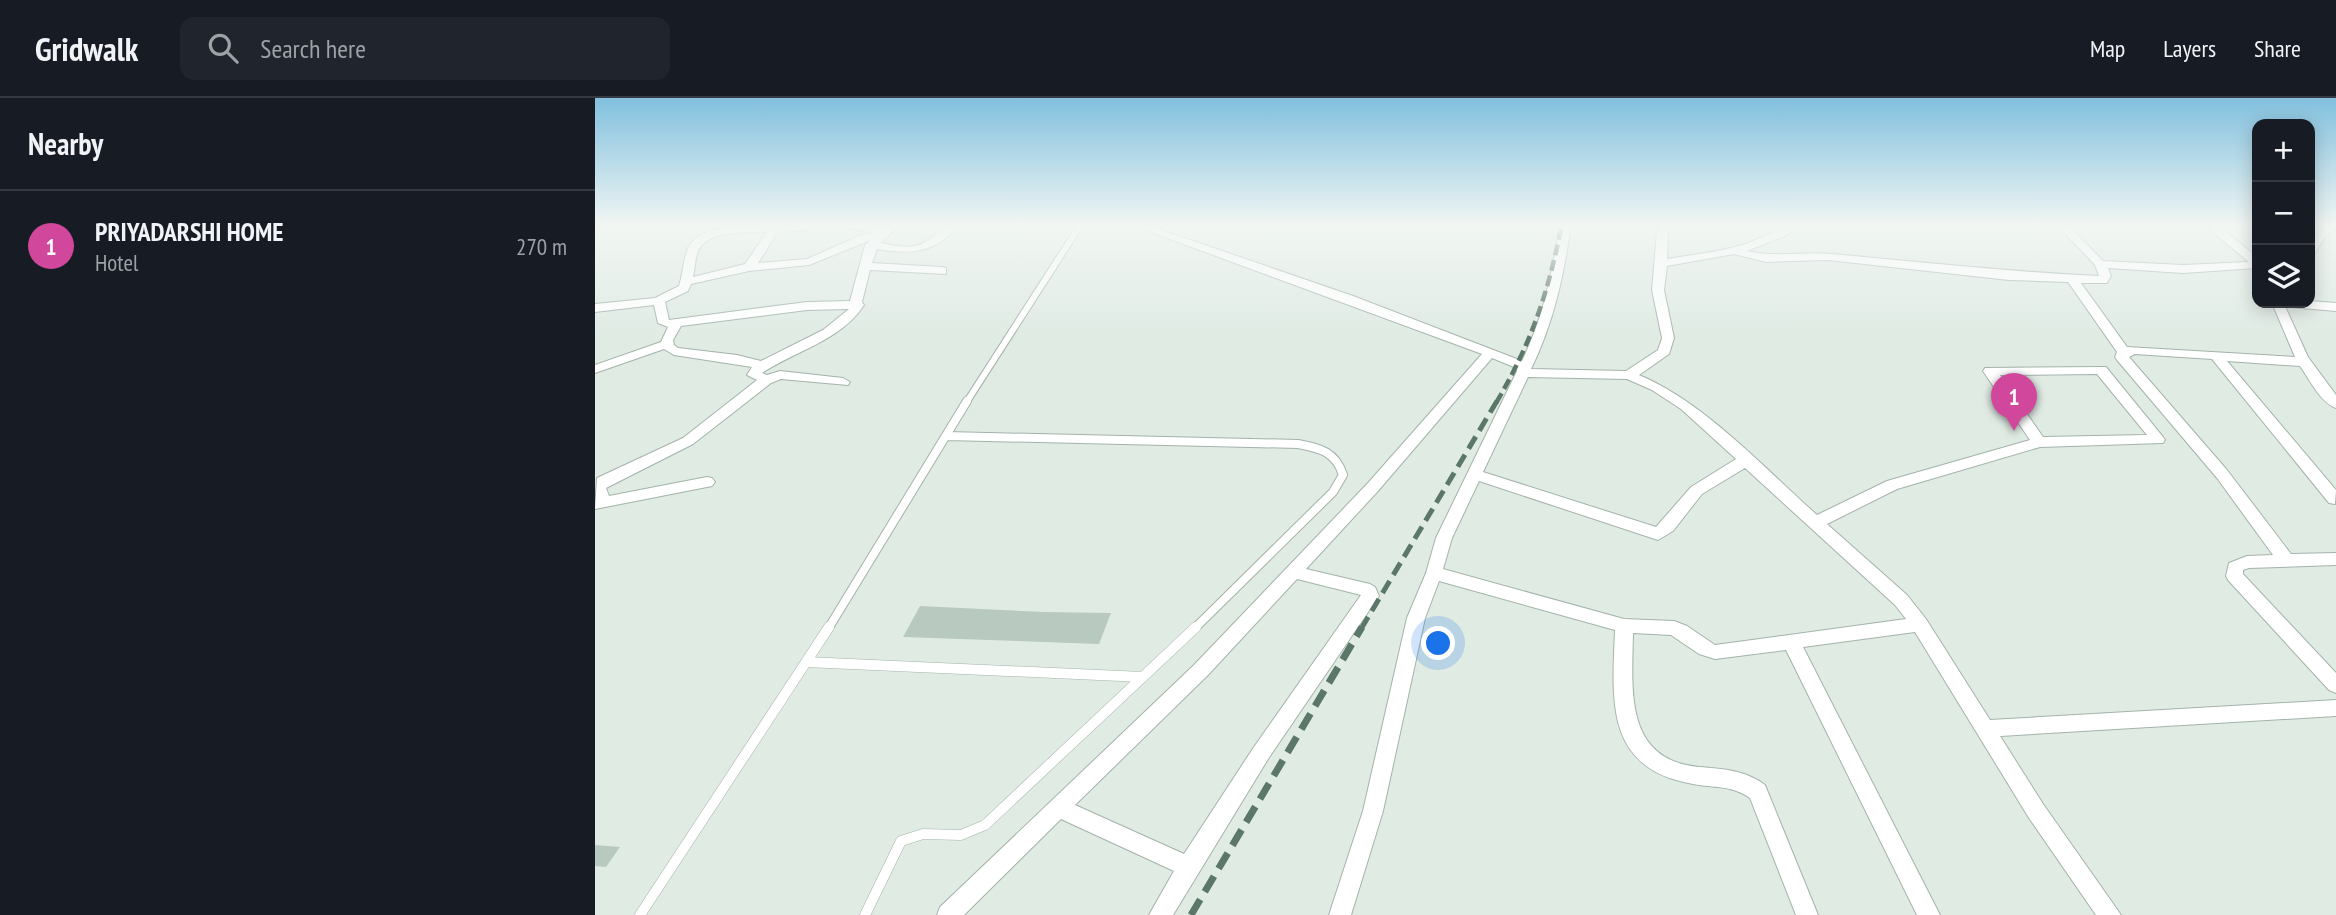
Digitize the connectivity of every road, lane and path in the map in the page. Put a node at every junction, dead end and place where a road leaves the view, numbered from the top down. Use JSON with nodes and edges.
{"nodes":[{"id":1,"x":692,"y":262,"type":"edge"},
{"id":2,"x":751,"y":262,"type":"edge"},
{"id":3,"x":807,"y":262,"type":"edge"},
{"id":4,"x":868,"y":262,"type":"edge"},
{"id":5,"x":1056,"y":262,"type":"edge"},
{"id":6,"x":1243,"y":262,"type":"edge"},
{"id":7,"x":1559,"y":262,"type":"edge"},
{"id":8,"x":1667,"y":262,"type":"edge"},
{"id":9,"x":1883,"y":262,"type":"edge"},
{"id":10,"x":1661,"y":263,"type":"joint"},
{"id":11,"x":2100,"y":264,"type":"joint"},
{"id":12,"x":2252,"y":264,"type":"edge"},
{"id":13,"x":866,"y":266,"type":"junction"},
{"id":14,"x":749,"y":267,"type":"junction"},
{"id":15,"x":942,"y":271,"type":"dead end"},
{"id":16,"x":2073,"y":280,"type":"junction"},
{"id":17,"x":686,"y":282,"type":"junction"},
{"id":18,"x":658,"y":302,"type":"junction"},
{"id":19,"x":855,"y":304,"type":"junction"},
{"id":20,"x":2315,"y":305,"type":"edge"},
{"id":21,"x":2336,"y":307,"type":"edge"},
{"id":22,"x":595,"y":308,"type":"edge"},
{"id":23,"x":2279,"y":308,"type":"edge"},
{"id":24,"x":677,"y":324,"type":"junction"},
{"id":25,"x":667,"y":344,"type":"junction"},
{"id":26,"x":2124,"y":352,"type":"junction"},
{"id":27,"x":1490,"y":353,"type":"junction"},
{"id":28,"x":2217,"y":357,"type":"junction"},
{"id":29,"x":2303,"y":362,"type":"junction"},
{"id":30,"x":595,"y":369,"type":"edge"},
{"id":31,"x":764,"y":373,"type":"junction"},
{"id":32,"x":1525,"y":373,"type":"junction"},
{"id":33,"x":1629,"y":375,"type":"junction"},
{"id":34,"x":843,"y":382,"type":"dead end"},
{"id":35,"x":2336,"y":404,"type":"edge"},
{"id":36,"x":946,"y":436,"type":"junction"},
{"id":37,"x":2039,"y":442,"type":"junction"},
{"id":38,"x":1747,"y":460,"type":"junction"},
{"id":39,"x":1474,"y":474,"type":"junction"},
{"id":40,"x":707,"y":482,"type":"dead end"},
{"id":41,"x":2335,"y":499,"type":"edge"},
{"id":42,"x":599,"y":503,"type":"edge"},
{"id":43,"x":1816,"y":522,"type":"junction"},
{"id":44,"x":2336,"y":559,"type":"edge"},
{"id":45,"x":2286,"y":560,"type":"junction"},
{"id":46,"x":1294,"y":572,"type":"junction"},
{"id":47,"x":1434,"y":573,"type":"junction"},
{"id":48,"x":1920,"y":624,"type":"junction"},
{"id":49,"x":1624,"y":626,"type":"junction"},
{"id":50,"x":1791,"y":642,"type":"junction"},
{"id":51,"x":806,"y":662,"type":"junction"},
{"id":52,"x":1143,"y":677,"type":"junction"},
{"id":53,"x":2336,"y":685,"type":"edge"},
{"id":54,"x":2336,"y":708,"type":"edge"},
{"id":55,"x":1986,"y":729,"type":"junction"},
{"id":56,"x":1059,"y":808,"type":"junction"},
{"id":57,"x":1188,"y":867,"type":"junction"},
{"id":58,"x":640,"y":915,"type":"edge"},
{"id":59,"x":865,"y":915,"type":"edge"},
{"id":60,"x":948,"y":915,"type":"edge"},
{"id":61,"x":1160,"y":915,"type":"edge"},
{"id":62,"x":1340,"y":915,"type":"edge"},
{"id":63,"x":1807,"y":915,"type":"edge"},
{"id":64,"x":1929,"y":915,"type":"edge"},
{"id":65,"x":2110,"y":915,"type":"edge"}],
"edges":[{"from":1,"to":17,"type":"street"},
{"from":2,"to":14,"type":"street"},
{"from":3,"to":14,"type":"street"},
{"from":4,"to":13,"type":"street"},
{"from":5,"to":36,"type":"lane"},
{"from":6,"to":27,"type":"street"},
{"from":7,"to":32,"type":"street"},
{"from":8,"to":10,"type":"street"},
{"from":9,"to":16,"type":"street"},
{"from":10,"to":33,"type":"street"},
{"from":11,"to":12,"type":"street"},
{"from":11,"to":16,"type":"street"},
{"from":13,"to":15,"type":"street"},
{"from":13,"to":19,"type":"street"},
{"from":14,"to":17,"type":"street"},
{"from":16,"to":26,"type":"street"},
{"from":17,"to":18,"type":"street"},
{"from":18,"to":22,"type":"street"},
{"from":18,"to":24,"type":"street"},
{"from":19,"to":24,"type":"street"},
{"from":19,"to":31,"type":"street"},
{"from":20,"to":21,"type":"street"},
{"from":23,"to":29,"type":"street"},
{"from":24,"to":25,"type":"street"},
{"from":25,"to":30,"type":"street"},
{"from":25,"to":31,"type":"street"},
{"from":26,"to":28,"type":"street"},
{"from":26,"to":45,"type":"street"},
{"from":27,"to":32,"type":"street"},
{"from":27,"to":46,"type":"street"},
{"from":28,"to":29,"type":"street"},
{"from":28,"to":41,"type":"street"},
{"from":29,"to":35,"type":"street"},
{"from":31,"to":34,"type":"street"},
{"from":31,"to":42,"type":"street"},
{"from":32,"to":33,"type":"street"},
{"from":32,"to":39,"type":"street"},
{"from":33,"to":38,"type":"street"},
{"from":36,"to":51,"type":"lane"},
{"from":36,"to":52,"type":"lane"},
{"from":37,"to":37,"type":"street"},
{"from":37,"to":43,"type":"street"},
{"from":38,"to":39,"type":"street"},
{"from":38,"to":43,"type":"street"},
{"from":39,"to":47,"type":"street"},
{"from":40,"to":42,"type":"street"},
{"from":43,"to":48,"type":"street"},
{"from":44,"to":45,"type":"street"},
{"from":45,"to":53,"type":"street"},
{"from":46,"to":56,"type":"street"},
{"from":46,"to":57,"type":"street"},
{"from":47,"to":49,"type":"street"},
{"from":47,"to":62,"type":"street"},
{"from":48,"to":50,"type":"street"},
{"from":48,"to":55,"type":"street"},
{"from":49,"to":50,"type":"street"},
{"from":49,"to":63,"type":"street"},
{"from":50,"to":64,"type":"street"},
{"from":51,"to":52,"type":"lane"},
{"from":51,"to":58,"type":"lane"},
{"from":52,"to":59,"type":"lane"},
{"from":54,"to":55,"type":"street"},
{"from":55,"to":65,"type":"street"},
{"from":56,"to":57,"type":"street"},
{"from":56,"to":60,"type":"street"},
{"from":57,"to":61,"type":"street"}]}
